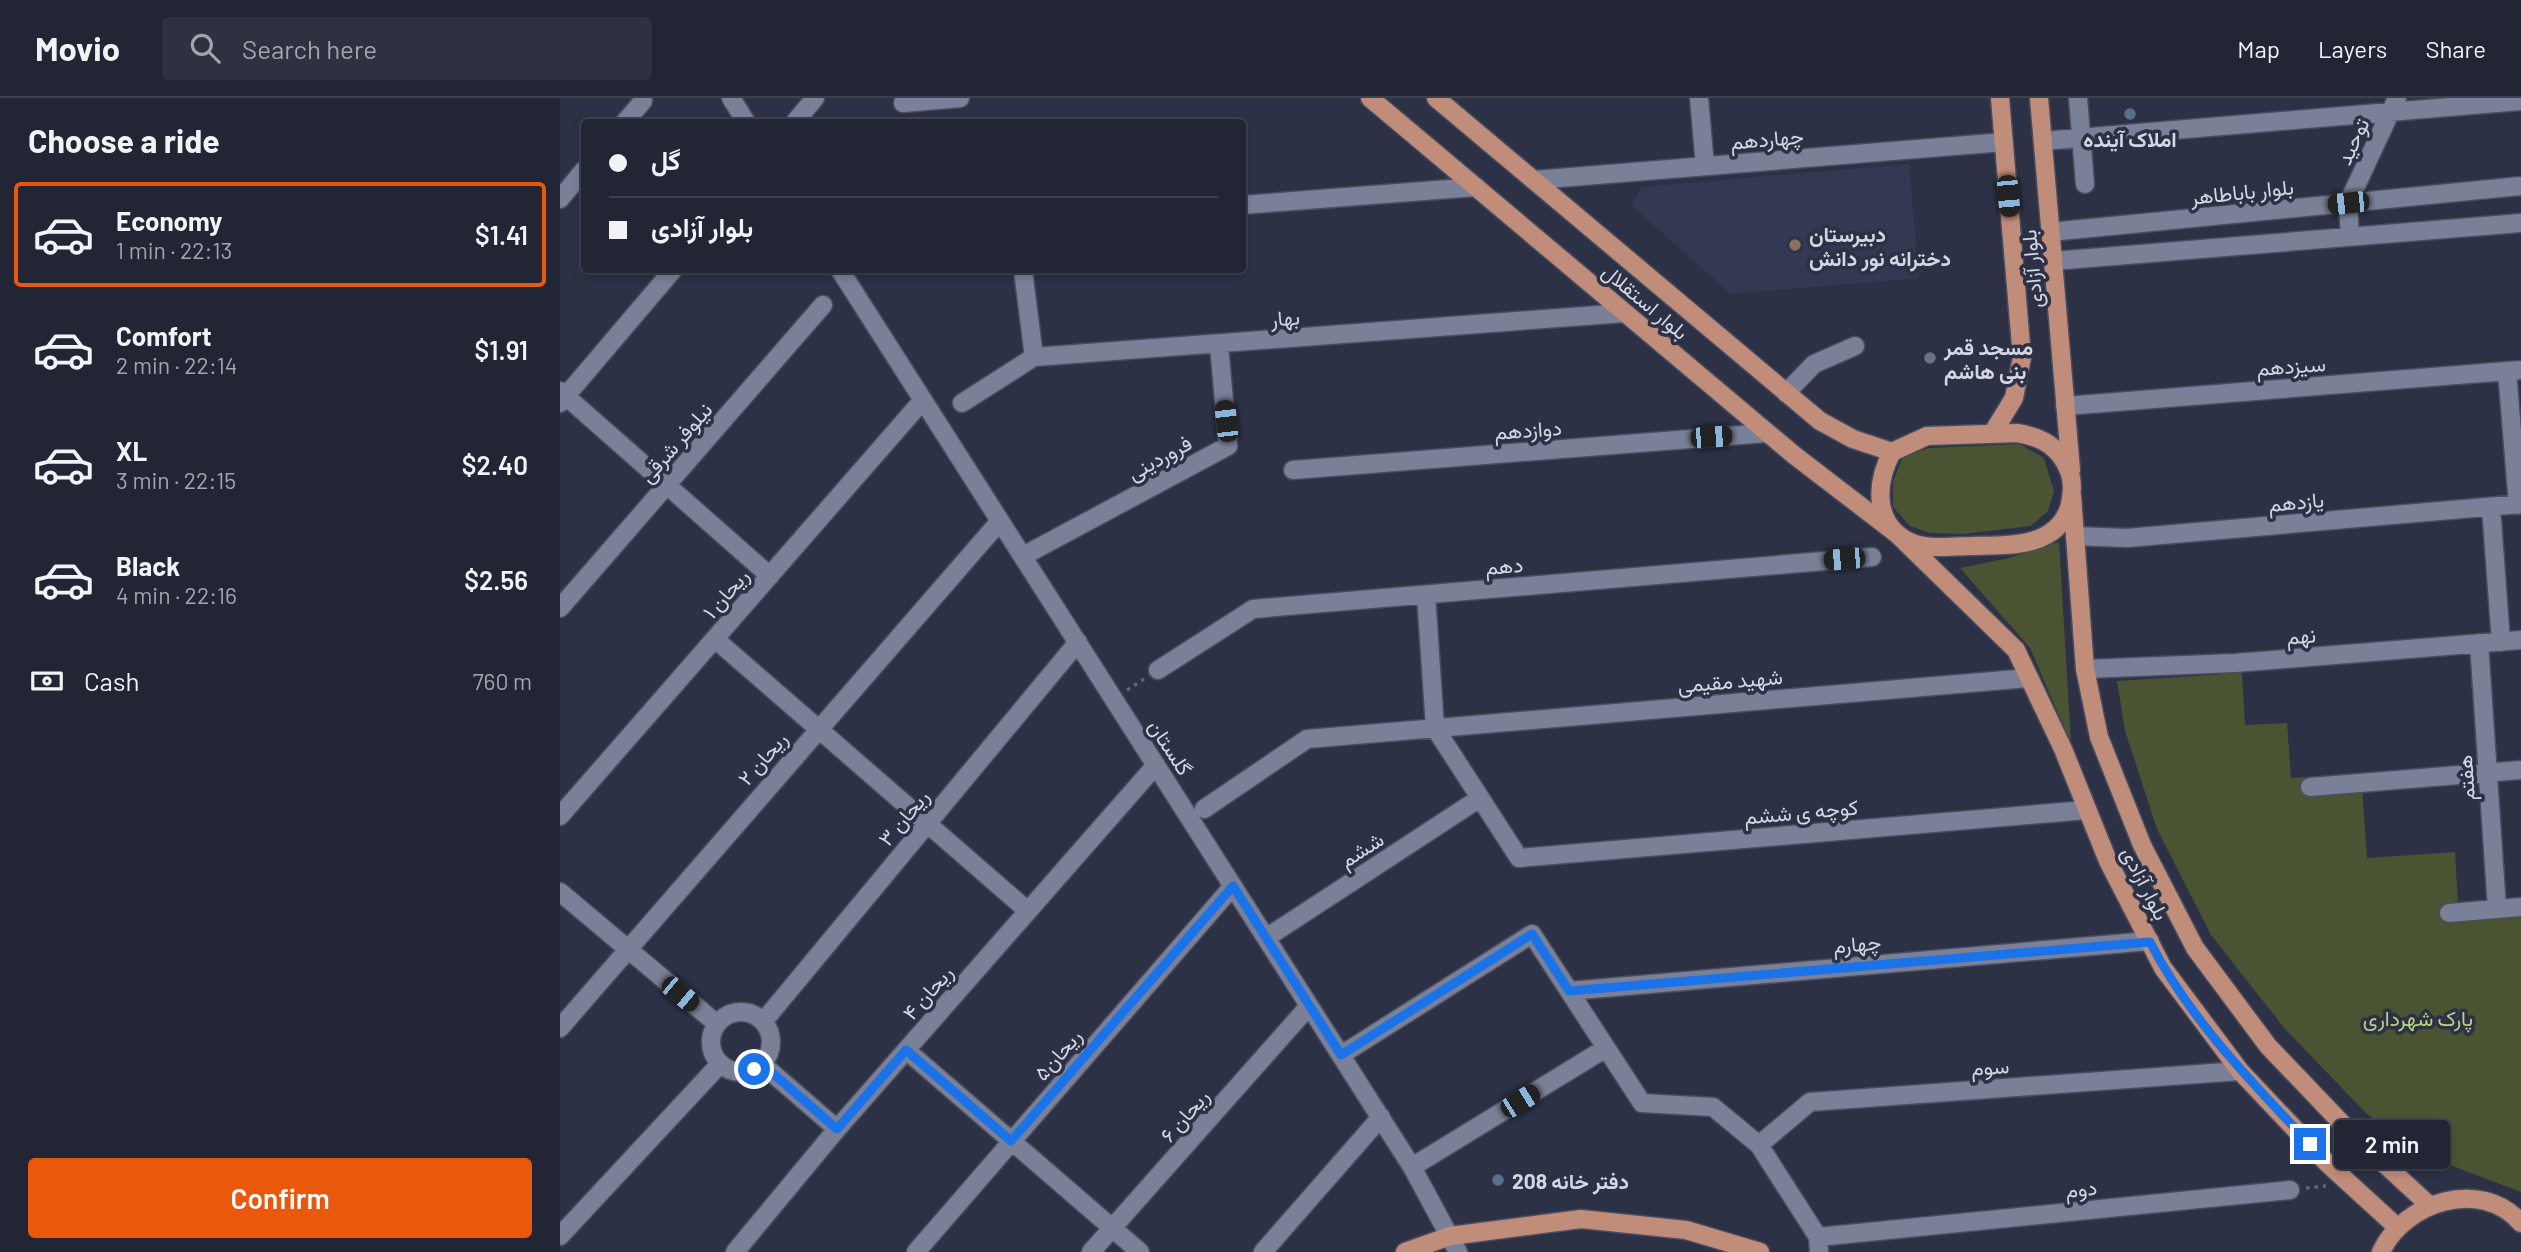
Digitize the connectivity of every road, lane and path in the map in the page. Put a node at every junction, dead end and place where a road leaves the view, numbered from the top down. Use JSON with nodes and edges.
{"nodes":[{"id":1,"x":731,"y":98,"type":"edge"},
{"id":2,"x":816,"y":98,"type":"edge"},
{"id":3,"x":960,"y":98,"type":"edge"},
{"id":4,"x":1370,"y":98,"type":"edge"},
{"id":5,"x":1436,"y":98,"type":"edge"},
{"id":6,"x":1699,"y":98,"type":"edge"},
{"id":7,"x":2000,"y":98,"type":"edge"},
{"id":8,"x":2039,"y":98,"type":"edge"},
{"id":9,"x":2078,"y":98,"type":"edge"},
{"id":10,"x":643,"y":101,"type":"dead end"},
{"id":11,"x":906,"y":101,"type":"edge"},
{"id":12,"x":2521,"y":101,"type":"edge"},
{"id":13,"x":2394,"y":105,"type":"edge"},
{"id":14,"x":628,"y":119,"type":"edge"},
{"id":15,"x":744,"y":119,"type":"edge"},
{"id":16,"x":797,"y":119,"type":"edge"},
{"id":17,"x":2081,"y":138,"type":"junction"},
{"id":18,"x":2043,"y":141,"type":"junction"},
{"id":19,"x":2004,"y":142,"type":"junction"},
{"id":20,"x":1705,"y":166,"type":"junction"},
{"id":21,"x":581,"y":174,"type":"edge"},
{"id":22,"x":1534,"y":180,"type":"junction"},
{"id":23,"x":2085,"y":184,"type":"dead end"},
{"id":24,"x":2521,"y":186,"type":"edge"},
{"id":25,"x":1476,"y":187,"type":"junction"},
{"id":26,"x":560,"y":199,"type":"edge"},
{"id":27,"x":2348,"y":203,"type":"junction"},
{"id":28,"x":1246,"y":205,"type":"edge"},
{"id":29,"x":2521,"y":223,"type":"edge"},
{"id":30,"x":2050,"y":232,"type":"junction"},
{"id":31,"x":2350,"y":237,"type":"junction"},
{"id":32,"x":2053,"y":261,"type":"junction"},
{"id":33,"x":670,"y":273,"type":"edge"},
{"id":34,"x":842,"y":273,"type":"edge"},
{"id":35,"x":1023,"y":273,"type":"edge"},
{"id":36,"x":823,"y":305,"type":"dead end"},
{"id":37,"x":1625,"y":313,"type":"junction"},
{"id":38,"x":1219,"y":345,"type":"junction"},
{"id":39,"x":1856,"y":346,"type":"dead end"},
{"id":40,"x":1034,"y":357,"type":"junction"},
{"id":41,"x":2514,"y":371,"type":"edge"},
{"id":42,"x":1786,"y":393,"type":"junction"},
{"id":43,"x":562,"y":397,"type":"edge"},
{"id":44,"x":923,"y":400,"type":"junction"},
{"id":45,"x":962,"y":402,"type":"dead end"},
{"id":46,"x":2066,"y":406,"type":"junction"},
{"id":47,"x":1767,"y":433,"type":"junction"},
{"id":48,"x":1992,"y":434,"type":"junction"},
{"id":49,"x":1892,"y":452,"type":"junction"},
{"id":50,"x":1293,"y":470,"type":"dead end"},
{"id":51,"x":2072,"y":477,"type":"junction"},
{"id":52,"x":667,"y":485,"type":"junction"},
{"id":53,"x":2072,"y":496,"type":"junction"},
{"id":54,"x":2519,"y":504,"type":"edge"},
{"id":55,"x":2491,"y":507,"type":"junction"},
{"id":56,"x":1000,"y":521,"type":"junction"},
{"id":57,"x":1897,"y":534,"type":"junction"},
{"id":58,"x":2075,"y":536,"type":"junction"},
{"id":59,"x":1023,"y":556,"type":"junction"},
{"id":60,"x":1872,"y":557,"type":"dead end"},
{"id":61,"x":770,"y":576,"type":"junction"},
{"id":62,"x":1426,"y":595,"type":"junction"},
{"id":63,"x":560,"y":608,"type":"edge"},
{"id":64,"x":715,"y":639,"type":"junction"},
{"id":65,"x":2521,"y":640,"type":"edge"},
{"id":66,"x":1078,"y":642,"type":"junction"},
{"id":67,"x":2501,"y":642,"type":"junction"},
{"id":68,"x":2479,"y":643,"type":"junction"},
{"id":69,"x":2085,"y":668,"type":"junction"},
{"id":70,"x":1158,"y":670,"type":"joint"},
{"id":71,"x":2029,"y":678,"type":"junction"},
{"id":72,"x":1114,"y":699,"type":"junction"},
{"id":73,"x":1435,"y":728,"type":"junction"},
{"id":74,"x":818,"y":729,"type":"junction"},
{"id":75,"x":1156,"y":765,"type":"junction"},
{"id":76,"x":2521,"y":769,"type":"edge"},
{"id":77,"x":2487,"y":772,"type":"junction"},
{"id":78,"x":2310,"y":787,"type":"dead end"},
{"id":79,"x":1480,"y":798,"type":"junction"},
{"id":80,"x":1203,"y":809,"type":"dead end"},
{"id":81,"x":2087,"y":810,"type":"junction"},
{"id":82,"x":560,"y":816,"type":"edge"},
{"id":83,"x":928,"y":823,"type":"junction"},
{"id":84,"x":1233,"y":886,"type":"junction"},
{"id":85,"x":560,"y":892,"type":"edge"},
{"id":86,"x":2521,"y":907,"type":"edge"},
{"id":87,"x":2497,"y":909,"type":"junction"},
{"id":88,"x":1028,"y":911,"type":"junction"},
{"id":89,"x":2449,"y":912,"type":"dead end"},
{"id":90,"x":1266,"y":938,"type":"junction"},
{"id":91,"x":2150,"y":942,"type":"junction"},
{"id":92,"x":626,"y":948,"type":"junction"},
{"id":93,"x":1569,"y":991,"type":"junction"},
{"id":94,"x":1309,"y":1006,"type":"junction"},
{"id":95,"x":763,"y":1022,"type":"junction"},
{"id":96,"x":717,"y":1024,"type":"junction"},
{"id":97,"x":560,"y":1028,"type":"edge"},
{"id":98,"x":1606,"y":1048,"type":"junction"},
{"id":99,"x":906,"y":1050,"type":"junction"},
{"id":100,"x":1341,"y":1055,"type":"junction"},
{"id":101,"x":719,"y":1064,"type":"junction"},
{"id":102,"x":762,"y":1064,"type":"junction"},
{"id":103,"x":2240,"y":1071,"type":"junction"},
{"id":104,"x":1381,"y":1117,"type":"junction"},
{"id":105,"x":837,"y":1129,"type":"junction"},
{"id":106,"x":1011,"y":1141,"type":"junction"},
{"id":107,"x":1759,"y":1146,"type":"junction"},
{"id":108,"x":1412,"y":1167,"type":"junction"},
{"id":109,"x":2349,"y":1184,"type":"junction"},
{"id":110,"x":2290,"y":1190,"type":"joint"},
{"id":111,"x":2429,"y":1205,"type":"junction"},
{"id":112,"x":2521,"y":1223,"type":"edge"},
{"id":113,"x":2397,"y":1227,"type":"junction"},
{"id":114,"x":1114,"y":1230,"type":"junction"},
{"id":115,"x":560,"y":1236,"type":"edge"},
{"id":116,"x":1454,"y":1244,"type":"edge"},
{"id":117,"x":1818,"y":1245,"type":"edge"},
{"id":118,"x":735,"y":1252,"type":"edge"},
{"id":119,"x":916,"y":1252,"type":"edge"},
{"id":120,"x":1091,"y":1252,"type":"edge"},
{"id":121,"x":1140,"y":1252,"type":"edge"},
{"id":122,"x":1263,"y":1252,"type":"edge"},
{"id":123,"x":1405,"y":1252,"type":"edge"},
{"id":124,"x":1760,"y":1252,"type":"edge"},
{"id":125,"x":2381,"y":1252,"type":"edge"}],
"edges":[{"from":1,"to":15,"type":"street"},
{"from":2,"to":16,"type":"street"},
{"from":3,"to":11,"type":"street"},
{"from":4,"to":25,"type":"main road","name":"بلوار استقلال"},
{"from":5,"to":22,"type":"main road","name":"بلوار استقلال"},
{"from":6,"to":20,"type":"street"},
{"from":7,"to":19,"type":"main road","name":"بلوار آزادی"},
{"from":8,"to":18,"type":"main road","name":"بلوار آزادی"},
{"from":9,"to":17,"type":"street"},
{"from":10,"to":14,"type":"street"},
{"from":12,"to":13,"type":"street"},
{"from":13,"to":17,"type":"street"},
{"from":13,"to":27,"type":"street","name":"توحید"},
{"from":17,"to":18,"type":"street"},
{"from":17,"to":23,"type":"street"},
{"from":18,"to":30,"type":"main road","name":"بلوار آزادی"},
{"from":19,"to":20,"type":"street","name":"چهاردهم"},
{"from":19,"to":48,"type":"main road","name":"بلوار آزادی"},
{"from":20,"to":22,"type":"street","name":"چهاردهم"},
{"from":21,"to":26,"type":"street"},
{"from":22,"to":42,"type":"main road","name":"بلوار استقلال"},
{"from":24,"to":27,"type":"street","name":"بلوار باباطاهر"},
{"from":25,"to":28,"type":"street"},
{"from":25,"to":37,"type":"main road","name":"بلوار استقلال"},
{"from":27,"to":30,"type":"street","name":"بلوار باباطاهر"},
{"from":27,"to":31,"type":"street"},
{"from":29,"to":31,"type":"street"},
{"from":30,"to":32,"type":"main road","name":"بلوار آزادی"},
{"from":31,"to":32,"type":"street"},
{"from":32,"to":46,"type":"main road","name":"بلوار آزادی"},
{"from":33,"to":43,"type":"street"},
{"from":34,"to":44,"type":"street","name":"گلستان"},
{"from":35,"to":40,"type":"street"},
{"from":36,"to":52,"type":"street","name":"نیلوفر شرقی"},
{"from":37,"to":38,"type":"street","name":"بهار"},
{"from":37,"to":47,"type":"main road","name":"بلوار استقلال"},
{"from":38,"to":40,"type":"street","name":"بهار"},
{"from":38,"to":59,"type":"street","name":"فروردینی"},
{"from":39,"to":42,"type":"street"},
{"from":40,"to":45,"type":"street","name":"بهار"},
{"from":41,"to":46,"type":"street","name":"سیزدهم"},
{"from":41,"to":54,"type":"street"},
{"from":42,"to":49,"type":"main road","name":"بلوار استقلال"},
{"from":43,"to":52,"type":"street"},
{"from":44,"to":56,"type":"street","name":"گلستان"},
{"from":44,"to":61,"type":"street","name":"ریحان ۱"},
{"from":46,"to":51,"type":"main road","name":"بلوار آزادی"},
{"from":47,"to":50,"type":"street","name":"دوازدهم"},
{"from":47,"to":57,"type":"main road","name":"بلوار استقلال"},
{"from":48,"to":49,"type":"main road"},
{"from":48,"to":51,"type":"main road"},
{"from":49,"to":57,"type":"main road"},
{"from":51,"to":53,"type":"main road"},
{"from":52,"to":61,"type":"street"},
{"from":52,"to":63,"type":"street","name":"نیلوفر شرقی"},
{"from":53,"to":57,"type":"main road"},
{"from":53,"to":58,"type":"main road","name":"بلوار آزادی"},
{"from":54,"to":55,"type":"street","name":"یازدهم"},
{"from":55,"to":58,"type":"street","name":"یازدهم"},
{"from":55,"to":67,"type":"street"},
{"from":56,"to":59,"type":"street","name":"گلستان"},
{"from":56,"to":74,"type":"street","name":"ریحان ۲"},
{"from":57,"to":71,"type":"main road","name":"بلوار آزادی"},
{"from":58,"to":69,"type":"main road","name":"بلوار آزادی"},
{"from":59,"to":66,"type":"street","name":"گلستان"},
{"from":60,"to":62,"type":"street","name":"دهم"},
{"from":61,"to":64,"type":"street","name":"ریحان ۱"},
{"from":62,"to":70,"type":"street","name":"دهم"},
{"from":62,"to":73,"type":"street"},
{"from":64,"to":74,"type":"street"},
{"from":64,"to":82,"type":"street","name":"ریحان ۱"},
{"from":65,"to":67,"type":"street","name":"نهم"},
{"from":66,"to":72,"type":"street","name":"گلستان"},
{"from":66,"to":83,"type":"street","name":"ریحان ۳"},
{"from":67,"to":68,"type":"street","name":"نهم"},
{"from":68,"to":69,"type":"street","name":"نهم"},
{"from":68,"to":77,"type":"street","name":"هفتم"},
{"from":69,"to":111,"type":"main road","name":"بلوار آزادی"},
{"from":70,"to":72,"type":"path"},
{"from":71,"to":73,"type":"street","name":"شهید مقیمی"},
{"from":71,"to":81,"type":"main road","name":"بلوار آزادی"},
{"from":72,"to":75,"type":"street","name":"گلستان"},
{"from":73,"to":79,"type":"street"},
{"from":73,"to":80,"type":"street","name":"شهید مقیمی"},
{"from":74,"to":83,"type":"street"},
{"from":74,"to":92,"type":"street","name":"ریحان ۲"},
{"from":75,"to":84,"type":"street","name":"گلستان"},
{"from":75,"to":88,"type":"street","name":"ریحان ۴"},
{"from":76,"to":77,"type":"street"},
{"from":77,"to":78,"type":"street"},
{"from":77,"to":87,"type":"street","name":"هفتم"},
{"from":79,"to":81,"type":"street","name":"کوچه ی ششم"},
{"from":79,"to":90,"type":"street","name":"ششم"},
{"from":81,"to":91,"type":"main road","name":"بلوار آزادی"},
{"from":83,"to":88,"type":"street"},
{"from":83,"to":95,"type":"street","name":"ریحان ۳"},
{"from":84,"to":90,"type":"street","name":"گلستان"},
{"from":84,"to":106,"type":"street","name":"ریحان۵"},
{"from":85,"to":92,"type":"street"},
{"from":86,"to":87,"type":"street"},
{"from":87,"to":89,"type":"street"},
{"from":88,"to":99,"type":"street","name":"ریحان ۴"},
{"from":90,"to":94,"type":"street","name":"گلستان"},
{"from":91,"to":93,"type":"street","name":"چهارم"},
{"from":91,"to":103,"type":"main road","name":"بلوار آزادی"},
{"from":92,"to":96,"type":"street"},
{"from":92,"to":97,"type":"street","name":"ریحان ۲"},
{"from":93,"to":98,"type":"street"},
{"from":93,"to":100,"type":"street"},
{"from":94,"to":100,"type":"street","name":"گلستان"},
{"from":94,"to":114,"type":"street","name":"ریحان ۶"},
{"from":95,"to":96,"type":"street"},
{"from":95,"to":102,"type":"street"},
{"from":96,"to":101,"type":"street"},
{"from":98,"to":107,"type":"street"},
{"from":98,"to":108,"type":"street"},
{"from":99,"to":105,"type":"street","name":"ریحان ۴"},
{"from":99,"to":106,"type":"street"},
{"from":100,"to":104,"type":"street","name":"گلستان"},
{"from":101,"to":102,"type":"street"},
{"from":101,"to":115,"type":"street"},
{"from":102,"to":105,"type":"street"},
{"from":103,"to":107,"type":"street","name":"سوم"},
{"from":103,"to":109,"type":"main road","name":"بلوار آزادی"},
{"from":104,"to":108,"type":"street","name":"گلستان"},
{"from":104,"to":122,"type":"street"},
{"from":105,"to":118,"type":"street","name":"ریحان ۴"},
{"from":106,"to":114,"type":"street"},
{"from":106,"to":119,"type":"street","name":"ریحان۵"},
{"from":107,"to":117,"type":"street"},
{"from":108,"to":116,"type":"street","name":"گلستان"},
{"from":109,"to":110,"type":"path"},
{"from":109,"to":113,"type":"main road","name":"بلوار آزادی"},
{"from":110,"to":117,"type":"street","name":"دوم"},
{"from":111,"to":112,"type":"main road"},
{"from":111,"to":113,"type":"main road"},
{"from":113,"to":125,"type":"main road"},
{"from":114,"to":120,"type":"street","name":"ریحان ۶"},
{"from":114,"to":121,"type":"street"},
{"from":116,"to":123,"type":"main road"},
{"from":116,"to":124,"type":"main road"}]}
